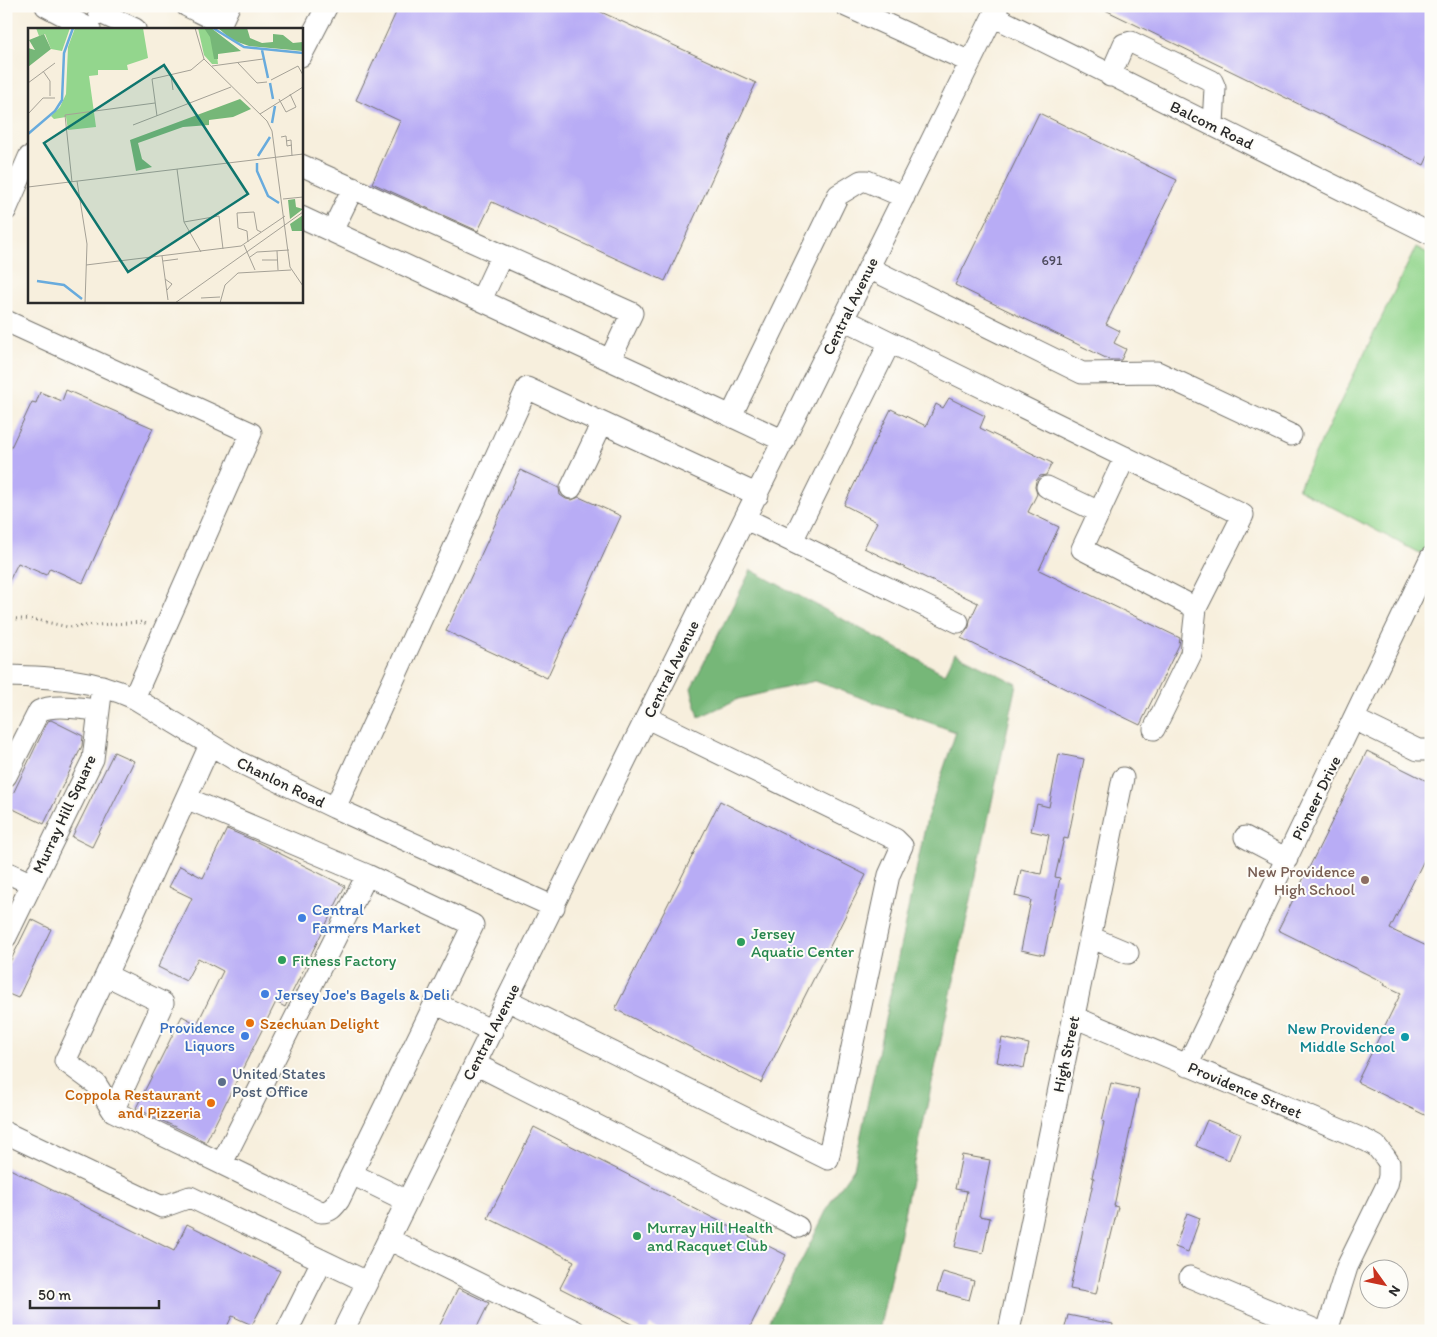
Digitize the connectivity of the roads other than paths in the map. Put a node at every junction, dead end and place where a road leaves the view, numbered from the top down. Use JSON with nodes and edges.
{"nodes":[{"id":1,"x":46,"y":6,"type":"edge"},
{"id":2,"x":187,"y":6,"type":"edge"},
{"id":3,"x":230,"y":6,"type":"edge"},
{"id":4,"x":327,"y":6,"type":"edge"},
{"id":5,"x":846,"y":6,"type":"edge"},
{"id":6,"x":995,"y":11,"type":"edge"},
{"id":7,"x":96,"y":19,"type":"edge"},
{"id":8,"x":131,"y":28,"type":"edge"},
{"id":9,"x":302,"y":54,"type":"edge"},
{"id":10,"x":970,"y":62,"type":"junction"},
{"id":11,"x":1110,"y":76,"type":"junction"},
{"id":12,"x":1212,"y":124,"type":"junction"},
{"id":13,"x":28,"y":158,"type":"edge"},
{"id":14,"x":302,"y":165,"type":"edge"},
{"id":15,"x":353,"y":188,"type":"junction"},
{"id":16,"x":904,"y":197,"type":"junction"},
{"id":17,"x":6,"y":210,"type":"edge"},
{"id":18,"x":302,"y":217,"type":"edge"},
{"id":19,"x":332,"y":232,"type":"junction"},
{"id":20,"x":1431,"y":234,"type":"edge"},
{"id":21,"x":502,"y":255,"type":"junction"},
{"id":22,"x":868,"y":268,"type":"junction"},
{"id":23,"x":481,"y":300,"type":"junction"},
{"id":24,"x":844,"y":320,"type":"junction"},
{"id":25,"x":6,"y":321,"type":"edge"},
{"id":26,"x":890,"y":342,"type":"junction"},
{"id":27,"x":610,"y":360,"type":"junction"},
{"id":28,"x":730,"y":416,"type":"junction"},
{"id":29,"x":602,"y":423,"type":"junction"},
{"id":30,"x":1291,"y":435,"type":"dead end"},
{"id":31,"x":784,"y":441,"type":"junction"},
{"id":32,"x":1125,"y":457,"type":"junction"},
{"id":33,"x":1047,"y":487,"type":"dead end"},
{"id":34,"x":571,"y":488,"type":"dead end"},
{"id":35,"x":758,"y":495,"type":"junction"},
{"id":36,"x":1099,"y":512,"type":"junction"},
{"id":37,"x":746,"y":519,"type":"junction"},
{"id":38,"x":792,"y":541,"type":"junction"},
{"id":39,"x":1431,"y":557,"type":"edge"},
{"id":40,"x":1426,"y":580,"type":"edge"},
{"id":41,"x":1196,"y":608,"type":"junction"},
{"id":42,"x":958,"y":622,"type":"dead end"},
{"id":43,"x":6,"y":676,"type":"edge"},
{"id":44,"x":102,"y":686,"type":"junction"},
{"id":45,"x":134,"y":698,"type":"junction"},
{"id":46,"x":98,"y":710,"type":"junction"},
{"id":47,"x":647,"y":718,"type":"junction"},
{"id":48,"x":1354,"y":719,"type":"junction"},
{"id":49,"x":1154,"y":729,"type":"dead end"},
{"id":50,"x":210,"y":745,"type":"junction"},
{"id":51,"x":1431,"y":750,"type":"edge"},
{"id":52,"x":6,"y":776,"type":"edge"},
{"id":53,"x":1123,"y":778,"type":"dead end"},
{"id":54,"x":186,"y":798,"type":"junction"},
{"id":55,"x":335,"y":808,"type":"junction"},
{"id":56,"x":1245,"y":837,"type":"dead end"},
{"id":57,"x":1287,"y":859,"type":"junction"},
{"id":58,"x":6,"y":872,"type":"edge"},
{"id":59,"x":367,"y":875,"type":"junction"},
{"id":60,"x":32,"y":884,"type":"junction"},
{"id":61,"x":554,"y":907,"type":"junction"},
{"id":62,"x":6,"y":937,"type":"edge"},
{"id":63,"x":1090,"y":937,"type":"junction"},
{"id":64,"x":1128,"y":953,"type":"dead end"},
{"id":65,"x":106,"y":975,"type":"junction"},
{"id":66,"x":508,"y":1000,"type":"junction"},
{"id":67,"x":435,"y":1003,"type":"junction"},
{"id":68,"x":1074,"y":1017,"type":"junction"},
{"id":69,"x":492,"y":1031,"type":"junction"},
{"id":70,"x":476,"y":1064,"type":"junction"},
{"id":71,"x":1187,"y":1066,"type":"junction"},
{"id":72,"x":112,"y":1111,"type":"junction"},
{"id":73,"x":6,"y":1133,"type":"edge"},
{"id":74,"x":222,"y":1163,"type":"junction"},
{"id":75,"x":352,"y":1174,"type":"junction"},
{"id":76,"x":407,"y":1200,"type":"junction"},
{"id":77,"x":798,"y":1227,"type":"dead end"},
{"id":78,"x":388,"y":1239,"type":"junction"},
{"id":79,"x":322,"y":1261,"type":"junction"},
{"id":80,"x":1190,"y":1277,"type":"dead end"},
{"id":81,"x":367,"y":1282,"type":"junction"},
{"id":82,"x":287,"y":1331,"type":"edge"},
{"id":83,"x":343,"y":1331,"type":"edge"},
{"id":84,"x":574,"y":1331,"type":"edge"},
{"id":85,"x":1009,"y":1331,"type":"edge"},
{"id":86,"x":1318,"y":1331,"type":"edge"},
{"id":87,"x":1327,"y":1331,"type":"edge"}],
"edges":[{"from":1,"to":7,"type":"street"},
{"from":2,"to":3,"type":"street"},
{"from":4,"to":9,"type":"street"},
{"from":5,"to":10,"type":"street"},
{"from":6,"to":10,"type":"street","name":"Central Avenue"},
{"from":6,"to":11,"type":"street","name":"Balcom Road"},
{"from":7,"to":8,"type":"street"},
{"from":10,"to":16,"type":"street","name":"Central Avenue"},
{"from":11,"to":12,"type":"street","name":"Balcom Road"},
{"from":11,"to":12,"type":"street"},
{"from":12,"to":20,"type":"street","name":"Balcom Road"},
{"from":13,"to":17,"type":"street"},
{"from":14,"to":15,"type":"street"},
{"from":15,"to":19,"type":"street"},
{"from":15,"to":21,"type":"street"},
{"from":16,"to":22,"type":"street","name":"Central Avenue"},
{"from":16,"to":28,"type":"street"},
{"from":18,"to":19,"type":"street"},
{"from":19,"to":23,"type":"street"},
{"from":21,"to":23,"type":"street"},
{"from":21,"to":27,"type":"street"},
{"from":22,"to":24,"type":"street","name":"Central Avenue"},
{"from":22,"to":30,"type":"street"},
{"from":23,"to":27,"type":"street"},
{"from":24,"to":26,"type":"street"},
{"from":24,"to":31,"type":"street","name":"Central Avenue"},
{"from":25,"to":45,"type":"street"},
{"from":26,"to":32,"type":"street"},
{"from":26,"to":38,"type":"street"},
{"from":27,"to":28,"type":"street"},
{"from":28,"to":31,"type":"street"},
{"from":29,"to":34,"type":"street"},
{"from":29,"to":35,"type":"street"},
{"from":29,"to":55,"type":"street"},
{"from":31,"to":35,"type":"street","name":"Central Avenue"},
{"from":32,"to":36,"type":"street"},
{"from":32,"to":41,"type":"street"},
{"from":33,"to":36,"type":"street"},
{"from":35,"to":37,"type":"street","name":"Central Avenue"},
{"from":36,"to":41,"type":"street"},
{"from":37,"to":38,"type":"street"},
{"from":37,"to":47,"type":"street","name":"Central Avenue"},
{"from":38,"to":42,"type":"street"},
{"from":39,"to":40,"type":"street","name":"Pioneer Drive"},
{"from":40,"to":48,"type":"street","name":"Pioneer Drive"},
{"from":41,"to":49,"type":"street"},
{"from":43,"to":44,"type":"street","name":"Chanlon Road"},
{"from":44,"to":45,"type":"street","name":"Chanlon Road"},
{"from":44,"to":46,"type":"street","name":"Murray Hill Square"},
{"from":45,"to":50,"type":"street","name":"Chanlon Road"},
{"from":46,"to":52,"type":"street"},
{"from":46,"to":60,"type":"street","name":"Murray Hill Square"},
{"from":47,"to":61,"type":"street","name":"Central Avenue"},
{"from":47,"to":66,"type":"street"},
{"from":48,"to":51,"type":"street"},
{"from":48,"to":57,"type":"street","name":"Pioneer Drive"},
{"from":50,"to":54,"type":"street"},
{"from":50,"to":55,"type":"street","name":"Chanlon Road"},
{"from":53,"to":63,"type":"street","name":"High Street"},
{"from":54,"to":59,"type":"street"},
{"from":54,"to":65,"type":"street"},
{"from":55,"to":61,"type":"street","name":"Chanlon Road"},
{"from":56,"to":57,"type":"street"},
{"from":57,"to":71,"type":"street","name":"Pioneer Drive"},
{"from":58,"to":60,"type":"street"},
{"from":59,"to":67,"type":"street"},
{"from":59,"to":74,"type":"street"},
{"from":60,"to":62,"type":"street","name":"Murray Hill Square"},
{"from":61,"to":66,"type":"street","name":"Central Avenue"},
{"from":63,"to":64,"type":"street"},
{"from":63,"to":68,"type":"street","name":"High Street"},
{"from":65,"to":72,"type":"street"},
{"from":65,"to":72,"type":"street"},
{"from":66,"to":69,"type":"street","name":"Central Avenue"},
{"from":67,"to":69,"type":"street"},
{"from":67,"to":75,"type":"street"},
{"from":68,"to":71,"type":"street","name":"Providence Street"},
{"from":68,"to":85,"type":"street","name":"High Street"},
{"from":69,"to":70,"type":"street","name":"Central Avenue"},
{"from":70,"to":76,"type":"street","name":"Central Avenue"},
{"from":70,"to":77,"type":"street"},
{"from":71,"to":87,"type":"street","name":"Providence Street"},
{"from":72,"to":74,"type":"street"},
{"from":73,"to":79,"type":"street"},
{"from":74,"to":75,"type":"street"},
{"from":75,"to":76,"type":"street"},
{"from":76,"to":78,"type":"street","name":"Central Avenue"},
{"from":78,"to":81,"type":"street","name":"Central Avenue"},
{"from":78,"to":84,"type":"street"},
{"from":79,"to":81,"type":"street"},
{"from":79,"to":82,"type":"street"},
{"from":80,"to":86,"type":"street"},
{"from":81,"to":83,"type":"street","name":"Central Avenue"}]}
